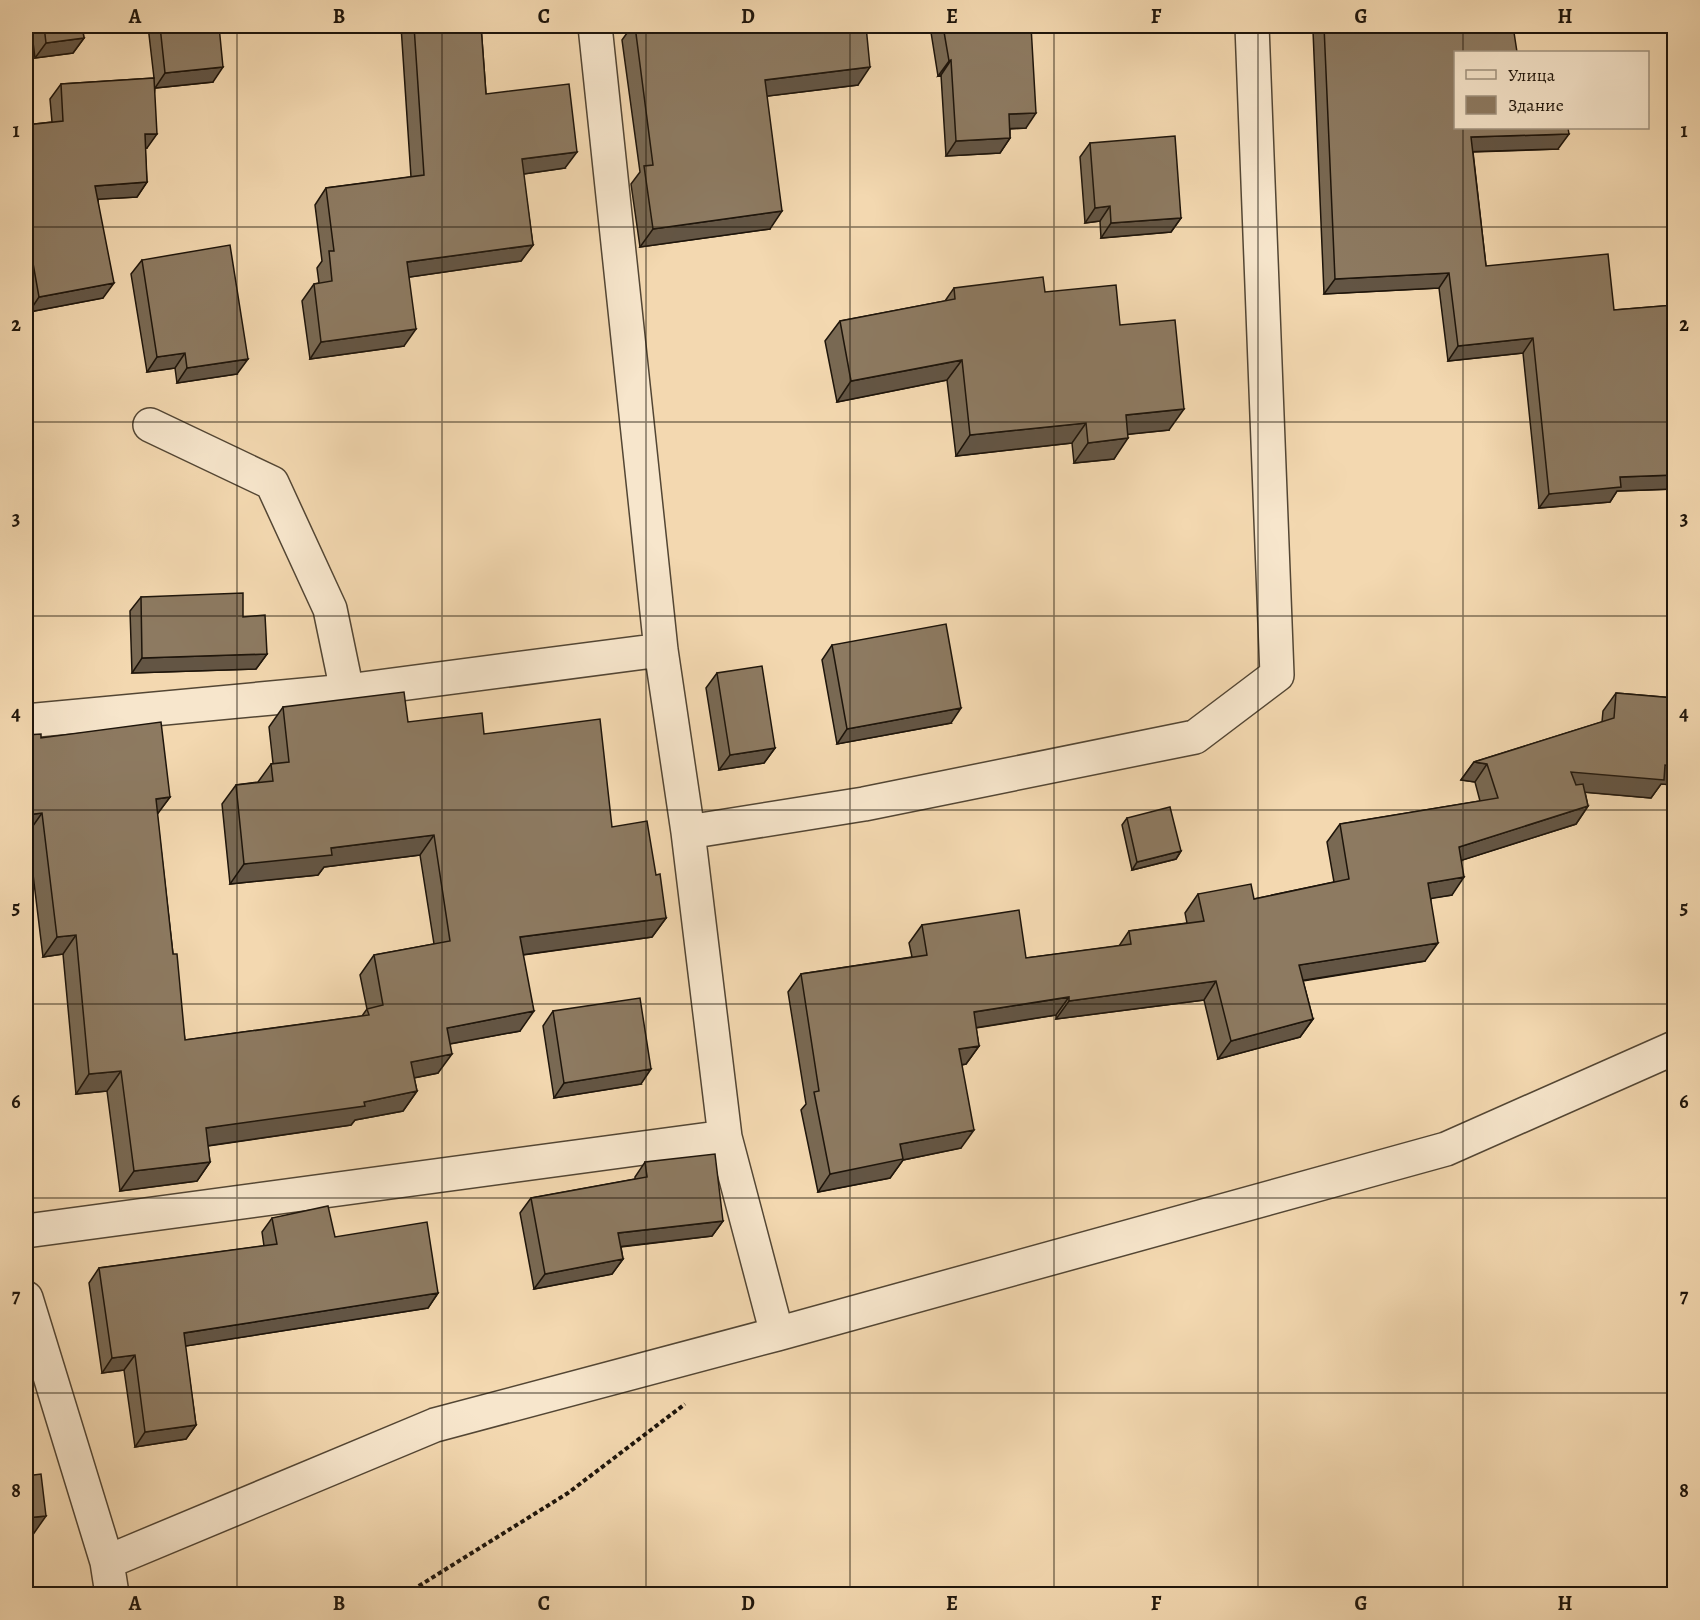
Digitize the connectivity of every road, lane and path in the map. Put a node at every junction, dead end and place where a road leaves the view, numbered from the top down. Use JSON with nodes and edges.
{"nodes":[{"id":1,"x":595,"y":26,"type":"edge"},
{"id":2,"x":1252,"y":26,"type":"edge"},
{"id":3,"x":150,"y":425,"type":"dead end"},
{"id":4,"x":661,"y":650,"type":"junction"},
{"id":5,"x":346,"y":691,"type":"junction"},
{"id":6,"x":26,"y":721,"type":"edge"},
{"id":7,"x":688,"y":832,"type":"junction"},
{"id":8,"x":1674,"y":1048,"type":"edge"},
{"id":9,"x":725,"y":1137,"type":"junction"},
{"id":10,"x":26,"y":1231,"type":"edge"},
{"id":11,"x":26,"y":1298,"type":"edge"},
{"id":12,"x":777,"y":1334,"type":"junction"},
{"id":13,"x":691,"y":1399,"type":"dead end"},
{"id":14,"x":108,"y":1562,"type":"junction"},
{"id":15,"x":112,"y":1594,"type":"edge"},
{"id":16,"x":405,"y":1594,"type":"edge"}],
"edges":[{"from":1,"to":4,"type":"street"},
{"from":2,"to":7,"type":"street"},
{"from":3,"to":5,"type":"street"},
{"from":4,"to":5,"type":"street"},
{"from":4,"to":7,"type":"street"},
{"from":5,"to":6,"type":"street"},
{"from":7,"to":9,"type":"street"},
{"from":8,"to":12,"type":"street"},
{"from":9,"to":10,"type":"street"},
{"from":9,"to":12,"type":"street"},
{"from":11,"to":14,"type":"street"},
{"from":12,"to":14,"type":"street"},
{"from":13,"to":16,"type":"path"},
{"from":14,"to":15,"type":"street"}]}
